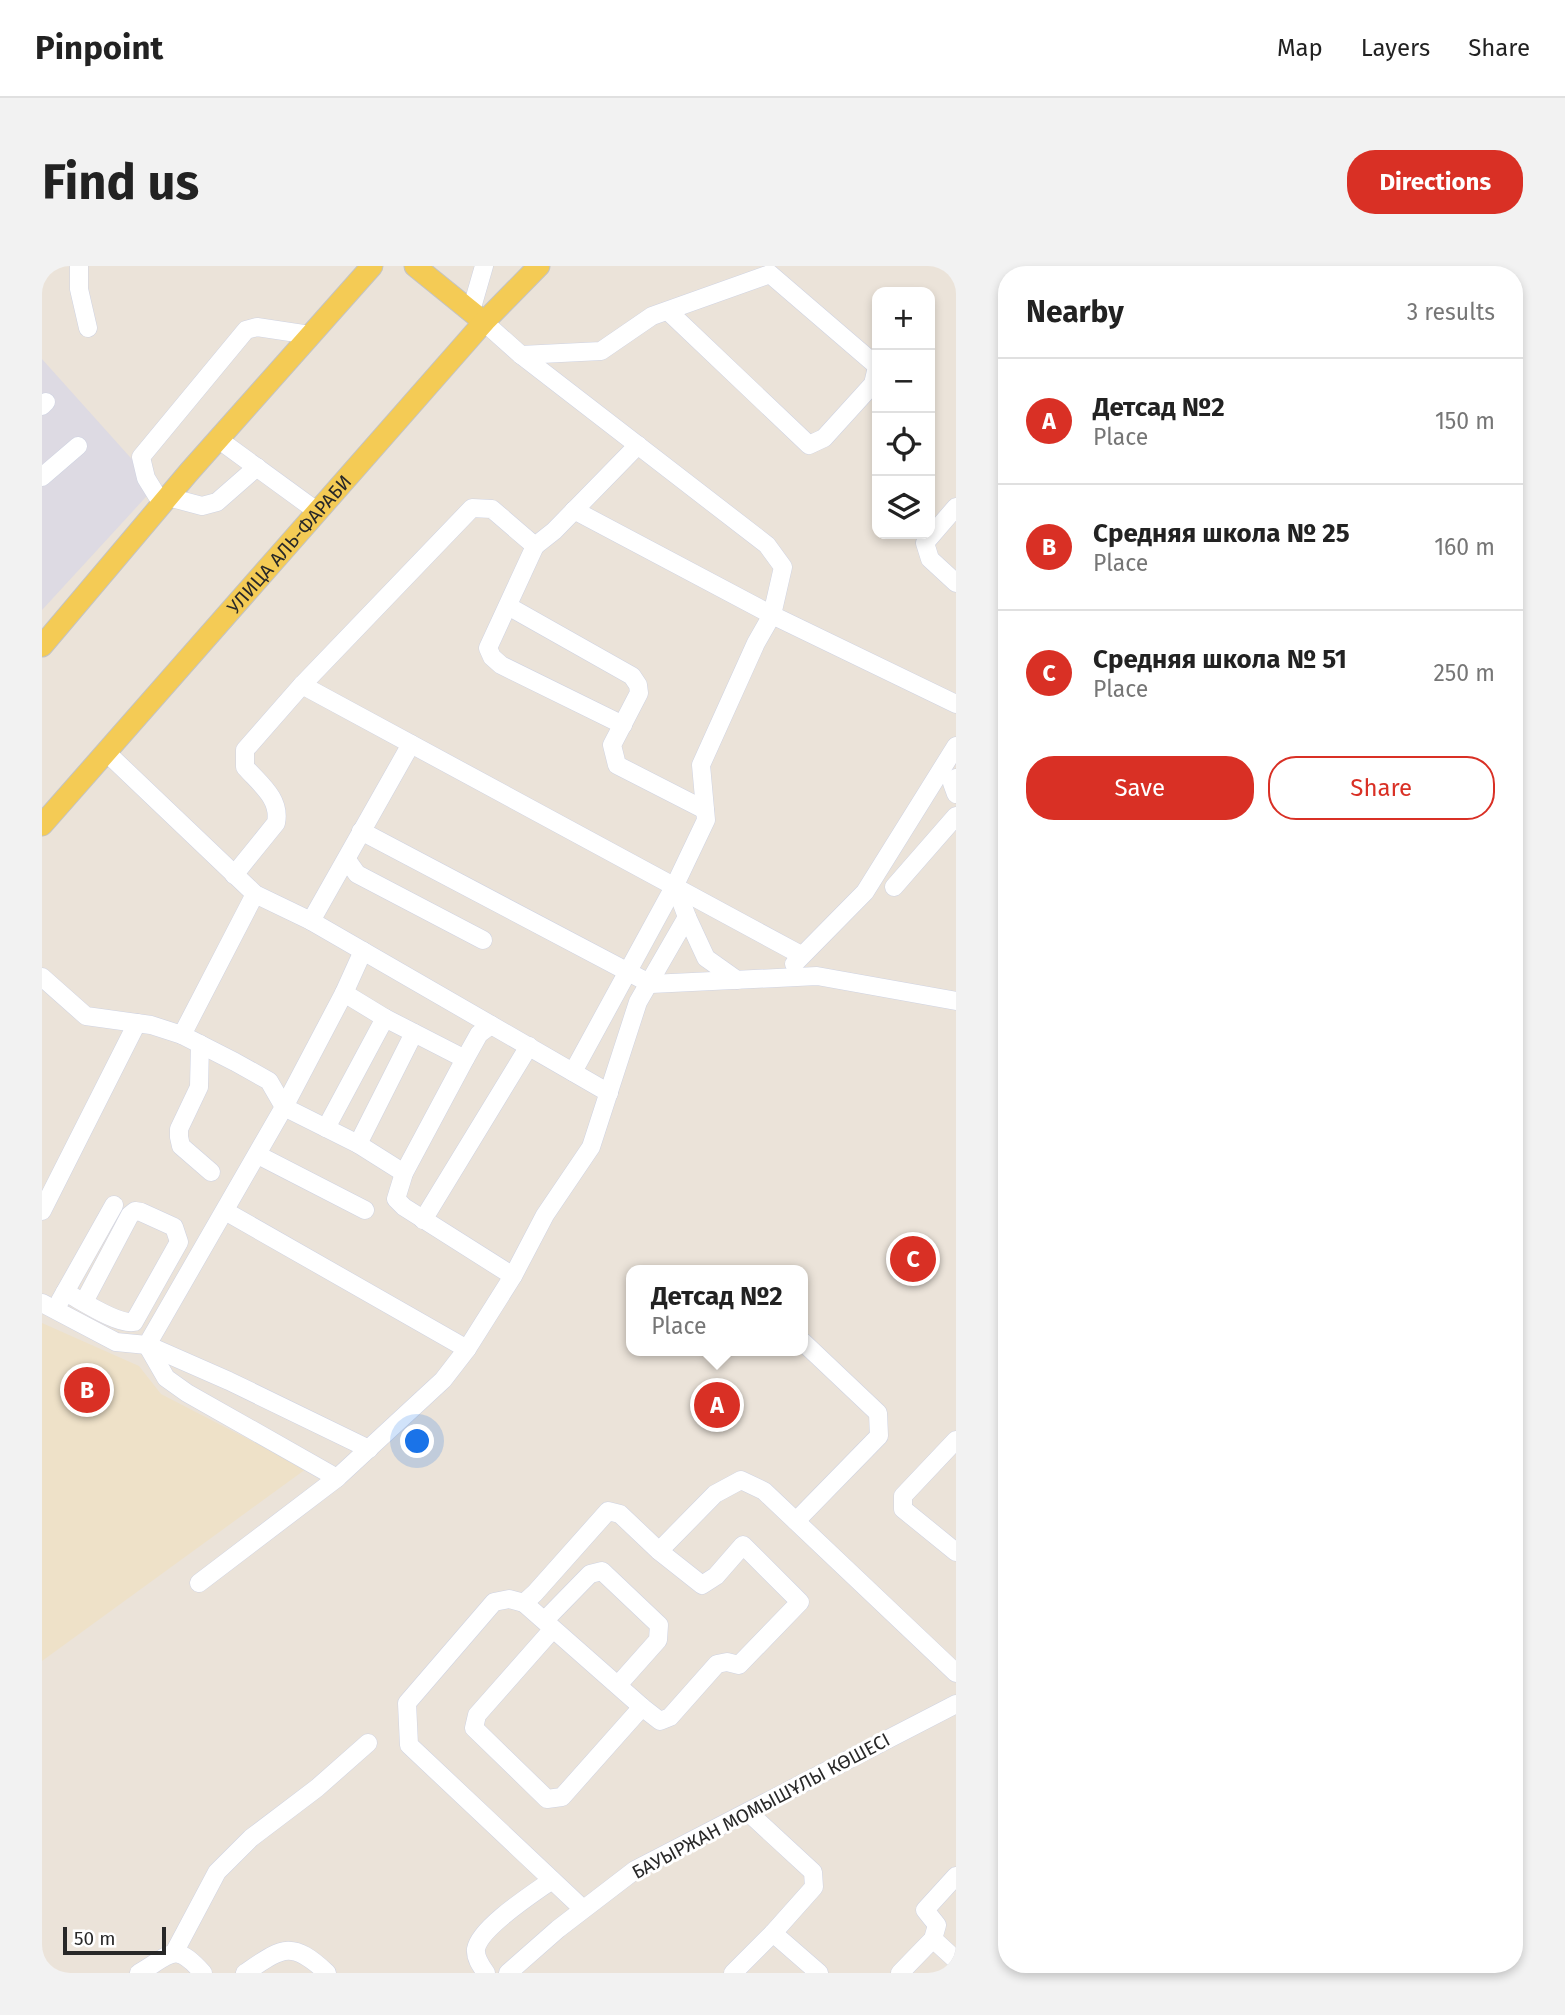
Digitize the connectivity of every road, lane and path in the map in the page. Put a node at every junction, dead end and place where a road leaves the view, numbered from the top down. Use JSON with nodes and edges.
{"nodes":[{"id":1,"x":79,"y":266,"type":"edge"},
{"id":2,"x":372,"y":266,"type":"edge"},
{"id":3,"x":415,"y":266,"type":"edge"},
{"id":4,"x":484,"y":266,"type":"edge"},
{"id":5,"x":539,"y":266,"type":"edge"},
{"id":6,"x":667,"y":311,"type":"junction"},
{"id":7,"x":477,"y":316,"type":"junction"},
{"id":8,"x":88,"y":328,"type":"dead end"},
{"id":9,"x":310,"y":335,"type":"junction"},
{"id":10,"x":521,"y":355,"type":"junction"},
{"id":11,"x":872,"y":362,"type":"edge"},
{"id":12,"x":872,"y":385,"type":"edge"},
{"id":13,"x":218,"y":439,"type":"junction"},
{"id":14,"x":638,"y":445,"type":"junction"},
{"id":15,"x":78,"y":446,"type":"dead end"},
{"id":16,"x":257,"y":467,"type":"junction"},
{"id":17,"x":42,"y":477,"type":"edge"},
{"id":18,"x":165,"y":500,"type":"junction"},
{"id":19,"x":956,"y":507,"type":"edge"},
{"id":20,"x":574,"y":510,"type":"junction"},
{"id":21,"x":318,"y":512,"type":"junction"},
{"id":22,"x":535,"y":546,"type":"junction"},
{"id":23,"x":956,"y":583,"type":"edge"},
{"id":24,"x":508,"y":606,"type":"junction"},
{"id":25,"x":772,"y":615,"type":"junction"},
{"id":26,"x":42,"y":646,"type":"edge"},
{"id":27,"x":302,"y":685,"type":"junction"},
{"id":28,"x":956,"y":704,"type":"edge"},
{"id":29,"x":623,"y":725,"type":"junction"},
{"id":30,"x":411,"y":744,"type":"junction"},
{"id":31,"x":956,"y":746,"type":"edge"},
{"id":32,"x":106,"y":752,"type":"junction"},
{"id":33,"x":956,"y":778,"type":"edge"},
{"id":34,"x":956,"y":794,"type":"edge"},
{"id":35,"x":705,"y":810,"type":"junction"},
{"id":36,"x":956,"y":816,"type":"edge"},
{"id":37,"x":42,"y":825,"type":"edge"},
{"id":38,"x":361,"y":831,"type":"junction"},
{"id":39,"x":347,"y":860,"type":"junction"},
{"id":40,"x":234,"y":875,"type":"junction"},
{"id":41,"x":675,"y":885,"type":"junction"},
{"id":42,"x":894,"y":887,"type":"dead end"},
{"id":43,"x":255,"y":894,"type":"junction"},
{"id":44,"x":687,"y":917,"type":"junction"},
{"id":45,"x":311,"y":921,"type":"junction"},
{"id":46,"x":483,"y":940,"type":"dead end"},
{"id":47,"x":363,"y":951,"type":"junction"},
{"id":48,"x":801,"y":955,"type":"junction"},
{"id":49,"x":628,"y":972,"type":"junction"},
{"id":50,"x":42,"y":977,"type":"edge"},
{"id":51,"x":784,"y":978,"type":"junction"},
{"id":52,"x":737,"y":980,"type":"junction"},
{"id":53,"x":650,"y":984,"type":"junction"},
{"id":54,"x":344,"y":993,"type":"junction"},
{"id":55,"x":956,"y":1001,"type":"edge"},
{"id":56,"x":385,"y":1018,"type":"junction"},
{"id":57,"x":137,"y":1023,"type":"junction"},
{"id":58,"x":491,"y":1025,"type":"junction"},
{"id":59,"x":414,"y":1033,"type":"junction"},
{"id":60,"x":182,"y":1035,"type":"junction"},
{"id":61,"x":200,"y":1044,"type":"junction"},
{"id":62,"x":528,"y":1046,"type":"junction"},
{"id":63,"x":466,"y":1059,"type":"junction"},
{"id":64,"x":573,"y":1072,"type":"junction"},
{"id":65,"x":609,"y":1093,"type":"junction"},
{"id":66,"x":284,"y":1107,"type":"junction"},
{"id":67,"x":326,"y":1128,"type":"junction"},
{"id":68,"x":358,"y":1144,"type":"junction"},
{"id":69,"x":258,"y":1155,"type":"junction"},
{"id":70,"x":211,"y":1172,"type":"dead end"},
{"id":71,"x":404,"y":1173,"type":"junction"},
{"id":72,"x":114,"y":1205,"type":"dead end"},
{"id":73,"x":365,"y":1210,"type":"dead end"},
{"id":74,"x":42,"y":1211,"type":"edge"},
{"id":75,"x":225,"y":1211,"type":"junction"},
{"id":76,"x":423,"y":1220,"type":"junction"},
{"id":77,"x":513,"y":1276,"type":"junction"},
{"id":78,"x":65,"y":1292,"type":"junction"},
{"id":79,"x":84,"y":1301,"type":"junction"},
{"id":80,"x":48,"y":1307,"type":"edge"},
{"id":81,"x":147,"y":1345,"type":"junction"},
{"id":82,"x":808,"y":1347,"type":"edge"},
{"id":83,"x":467,"y":1349,"type":"junction"},
{"id":84,"x":956,"y":1440,"type":"edge"},
{"id":85,"x":369,"y":1449,"type":"junction"},
{"id":86,"x":337,"y":1478,"type":"junction"},
{"id":87,"x":796,"y":1521,"type":"junction"},
{"id":88,"x":659,"y":1551,"type":"junction"},
{"id":89,"x":956,"y":1552,"type":"edge"},
{"id":90,"x":199,"y":1583,"type":"dead end"},
{"id":91,"x":524,"y":1603,"type":"junction"},
{"id":92,"x":549,"y":1625,"type":"junction"},
{"id":93,"x":956,"y":1673,"type":"edge"},
{"id":94,"x":618,"y":1685,"type":"junction"},
{"id":95,"x":956,"y":1703,"type":"edge"},
{"id":96,"x":642,"y":1707,"type":"junction"},
{"id":97,"x":368,"y":1743,"type":"dead end"},
{"id":98,"x":748,"y":1812,"type":"junction"},
{"id":99,"x":956,"y":1876,"type":"edge"},
{"id":100,"x":552,"y":1880,"type":"junction"},
{"id":101,"x":583,"y":1909,"type":"junction"},
{"id":102,"x":773,"y":1933,"type":"junction"},
{"id":103,"x":933,"y":1939,"type":"junction"},
{"id":104,"x":174,"y":1953,"type":"junction"},
{"id":105,"x":956,"y":1960,"type":"edge"},
{"id":106,"x":139,"y":1973,"type":"edge"},
{"id":107,"x":203,"y":1973,"type":"edge"},
{"id":108,"x":245,"y":1973,"type":"edge"},
{"id":109,"x":327,"y":1973,"type":"edge"},
{"id":110,"x":486,"y":1973,"type":"edge"},
{"id":111,"x":508,"y":1973,"type":"edge"},
{"id":112,"x":733,"y":1973,"type":"edge"},
{"id":113,"x":819,"y":1973,"type":"edge"},
{"id":114,"x":901,"y":1973,"type":"edge"}],
"edges":[{"from":1,"to":8,"type":"street"},
{"from":2,"to":9,"type":"main road"},
{"from":3,"to":7,"type":"main road"},
{"from":4,"to":7,"type":"street"},
{"from":5,"to":7,"type":"main road","name":"УЛИЦА АЛЬ-ФАРАБИ"},
{"from":6,"to":10,"type":"street"},
{"from":6,"to":11,"type":"street"},
{"from":6,"to":12,"type":"street"},
{"from":7,"to":10,"type":"street"},
{"from":7,"to":21,"type":"main road","name":"УЛИЦА АЛЬ-ФАРАБИ"},
{"from":9,"to":13,"type":"main road"},
{"from":9,"to":18,"type":"street"},
{"from":10,"to":14,"type":"street"},
{"from":13,"to":16,"type":"street"},
{"from":13,"to":18,"type":"main road"},
{"from":14,"to":20,"type":"street"},
{"from":14,"to":25,"type":"street"},
{"from":15,"to":17,"type":"street"},
{"from":16,"to":18,"type":"street"},
{"from":16,"to":21,"type":"street"},
{"from":18,"to":26,"type":"main road"},
{"from":19,"to":23,"type":"street"},
{"from":20,"to":22,"type":"street"},
{"from":20,"to":25,"type":"street"},
{"from":21,"to":32,"type":"main road","name":"УЛИЦА АЛЬ-ФАРАБИ"},
{"from":22,"to":24,"type":"street"},
{"from":22,"to":27,"type":"street"},
{"from":24,"to":29,"type":"street"},
{"from":24,"to":29,"type":"street"},
{"from":25,"to":28,"type":"street"},
{"from":25,"to":35,"type":"street"},
{"from":27,"to":30,"type":"street"},
{"from":27,"to":40,"type":"street"},
{"from":29,"to":35,"type":"street"},
{"from":30,"to":38,"type":"street"},
{"from":30,"to":41,"type":"street"},
{"from":31,"to":48,"type":"street"},
{"from":32,"to":37,"type":"main road","name":"УЛИЦА АЛЬ-ФАРАБИ"},
{"from":32,"to":40,"type":"street"},
{"from":33,"to":34,"type":"street"},
{"from":35,"to":41,"type":"street"},
{"from":36,"to":42,"type":"street"},
{"from":38,"to":39,"type":"street"},
{"from":38,"to":49,"type":"street"},
{"from":39,"to":45,"type":"street"},
{"from":39,"to":46,"type":"street"},
{"from":40,"to":43,"type":"street"},
{"from":41,"to":44,"type":"street"},
{"from":41,"to":48,"type":"street"},
{"from":41,"to":49,"type":"street"},
{"from":43,"to":45,"type":"street"},
{"from":43,"to":60,"type":"street"},
{"from":44,"to":52,"type":"street"},
{"from":44,"to":53,"type":"street"},
{"from":45,"to":47,"type":"street"},
{"from":47,"to":54,"type":"street"},
{"from":47,"to":58,"type":"street"},
{"from":48,"to":51,"type":"street"},
{"from":49,"to":53,"type":"street"},
{"from":49,"to":64,"type":"street"},
{"from":50,"to":57,"type":"street"},
{"from":51,"to":52,"type":"street"},
{"from":51,"to":55,"type":"street"},
{"from":52,"to":53,"type":"street"},
{"from":53,"to":65,"type":"street"},
{"from":54,"to":56,"type":"street"},
{"from":54,"to":66,"type":"street"},
{"from":56,"to":59,"type":"street"},
{"from":56,"to":67,"type":"street"},
{"from":57,"to":60,"type":"street"},
{"from":57,"to":74,"type":"street"},
{"from":58,"to":62,"type":"street"},
{"from":58,"to":63,"type":"street"},
{"from":59,"to":63,"type":"street"},
{"from":59,"to":68,"type":"street"},
{"from":60,"to":61,"type":"street"},
{"from":61,"to":66,"type":"street"},
{"from":61,"to":70,"type":"street"},
{"from":62,"to":64,"type":"street"},
{"from":62,"to":76,"type":"street"},
{"from":63,"to":71,"type":"street"},
{"from":64,"to":65,"type":"street"},
{"from":65,"to":77,"type":"street"},
{"from":66,"to":67,"type":"street"},
{"from":66,"to":69,"type":"street"},
{"from":67,"to":68,"type":"street"},
{"from":68,"to":71,"type":"street"},
{"from":69,"to":73,"type":"street"},
{"from":69,"to":75,"type":"street"},
{"from":71,"to":76,"type":"street"},
{"from":72,"to":78,"type":"street"},
{"from":75,"to":81,"type":"street"},
{"from":75,"to":83,"type":"street"},
{"from":76,"to":77,"type":"street"},
{"from":77,"to":83,"type":"street"},
{"from":78,"to":79,"type":"street"},
{"from":78,"to":80,"type":"street"},
{"from":79,"to":79,"type":"street"},
{"from":80,"to":81,"type":"street"},
{"from":81,"to":85,"type":"street"},
{"from":81,"to":86,"type":"street"},
{"from":82,"to":87,"type":"street"},
{"from":83,"to":85,"type":"street"},
{"from":84,"to":89,"type":"street"},
{"from":85,"to":86,"type":"street"},
{"from":86,"to":90,"type":"street"},
{"from":87,"to":88,"type":"street"},
{"from":87,"to":93,"type":"street"},
{"from":88,"to":91,"type":"street"},
{"from":88,"to":96,"type":"street"},
{"from":91,"to":92,"type":"street"},
{"from":91,"to":100,"type":"street"},
{"from":92,"to":94,"type":"street"},
{"from":92,"to":94,"type":"street"},
{"from":92,"to":96,"type":"street"},
{"from":94,"to":96,"type":"street"},
{"from":95,"to":98,"type":"street","name":"БАУЫРЖАН МОМЫШҰЛЫ КӨШЕСІ"},
{"from":97,"to":104,"type":"street"},
{"from":98,"to":101,"type":"street","name":"БАУЫРЖАН МОМЫШҰЛЫ КӨШЕСІ"},
{"from":98,"to":102,"type":"street"},
{"from":99,"to":103,"type":"street"},
{"from":100,"to":101,"type":"street"},
{"from":100,"to":110,"type":"street"},
{"from":101,"to":111,"type":"street","name":"БАУЫРЖАН МОМЫШҰЛЫ КӨШЕСІ"},
{"from":102,"to":112,"type":"street"},
{"from":102,"to":113,"type":"street"},
{"from":103,"to":105,"type":"street"},
{"from":103,"to":114,"type":"street"},
{"from":104,"to":106,"type":"street"},
{"from":104,"to":107,"type":"street"},
{"from":108,"to":109,"type":"street"}]}
